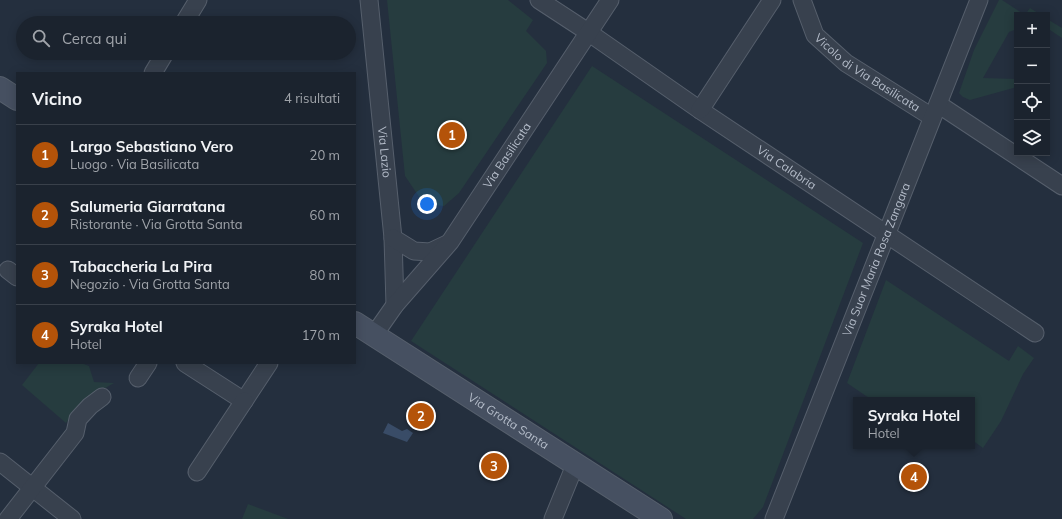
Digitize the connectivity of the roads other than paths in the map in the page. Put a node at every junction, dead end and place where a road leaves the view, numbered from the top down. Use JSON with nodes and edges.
{"nodes":[{"id":1,"x":198,"y":0,"type":"edge"},
{"id":2,"x":369,"y":0,"type":"edge"},
{"id":3,"x":539,"y":0,"type":"edge"},
{"id":4,"x":610,"y":0,"type":"edge"},
{"id":5,"x":772,"y":0,"type":"edge"},
{"id":6,"x":802,"y":0,"type":"edge"},
{"id":7,"x":979,"y":0,"type":"edge"},
{"id":8,"x":188,"y":16,"type":"edge"},
{"id":9,"x":588,"y":32,"type":"junction"},
{"id":10,"x":161,"y":60,"type":"edge"},
{"id":11,"x":154,"y":72,"type":"edge"},
{"id":12,"x":0,"y":88,"type":"edge"},
{"id":13,"x":16,"y":99,"type":"edge"},
{"id":14,"x":700,"y":110,"type":"junction"},
{"id":15,"x":935,"y":110,"type":"junction"},
{"id":16,"x":1062,"y":186,"type":"edge"},
{"id":17,"x":886,"y":235,"type":"junction"},
{"id":18,"x":393,"y":238,"type":"junction"},
{"id":19,"x":450,"y":242,"type":"junction"},
{"id":20,"x":395,"y":305,"type":"junction"},
{"id":21,"x":356,"y":324,"type":"edge"},
{"id":22,"x":1036,"y":333,"type":"dead end"},
{"id":23,"x":374,"y":335,"type":"junction"},
{"id":24,"x":147,"y":364,"type":"edge"},
{"id":25,"x":187,"y":364,"type":"edge"},
{"id":26,"x":267,"y":364,"type":"edge"},
{"id":27,"x":138,"y":378,"type":"dead end"},
{"id":28,"x":102,"y":397,"type":"dead end"},
{"id":29,"x":244,"y":401,"type":"junction"},
{"id":30,"x":0,"y":462,"type":"edge"},
{"id":31,"x":576,"y":465,"type":"junction"},
{"id":32,"x":197,"y":472,"type":"dead end"},
{"id":33,"x":32,"y":488,"type":"junction"},
{"id":34,"x":658,"y":518,"type":"edge"},
{"id":35,"x":8,"y":519,"type":"edge"},
{"id":36,"x":72,"y":519,"type":"edge"},
{"id":37,"x":553,"y":519,"type":"edge"},
{"id":38,"x":774,"y":519,"type":"edge"}],
"edges":[{"from":1,"to":8,"type":"street"},
{"from":2,"to":18,"type":"street","name":"Via Lazio"},
{"from":3,"to":9,"type":"street","name":"Via Calabria"},
{"from":4,"to":9,"type":"street","name":"Via Basilicata"},
{"from":5,"to":14,"type":"street"},
{"from":6,"to":15,"type":"street","name":"Vicolo di Via Basilicata"},
{"from":7,"to":15,"type":"street","name":"Via Suor Maria Rosa Zangara"},
{"from":9,"to":14,"type":"street","name":"Via Calabria"},
{"from":9,"to":19,"type":"street","name":"Via Basilicata"},
{"from":10,"to":11,"type":"street"},
{"from":12,"to":13,"type":"street"},
{"from":14,"to":17,"type":"street","name":"Via Calabria"},
{"from":15,"to":16,"type":"street","name":"Vicolo di Via Basilicata"},
{"from":15,"to":17,"type":"street","name":"Via Suor Maria Rosa Zangara"},
{"from":17,"to":22,"type":"street","name":"Via Calabria"},
{"from":17,"to":38,"type":"street","name":"Via Suor Maria Rosa Zangara"},
{"from":18,"to":19,"type":"street"},
{"from":18,"to":20,"type":"street","name":"Via Lazio"},
{"from":19,"to":20,"type":"street","name":"Via Basilicata"},
{"from":20,"to":23,"type":"street","name":"Via Basilicata"},
{"from":21,"to":23,"type":"street","name":"Via Grotta Santa"},
{"from":23,"to":31,"type":"street","name":"Via Grotta Santa"},
{"from":24,"to":27,"type":"street"},
{"from":25,"to":29,"type":"street"},
{"from":26,"to":29,"type":"street"},
{"from":28,"to":33,"type":"street"},
{"from":29,"to":32,"type":"street"},
{"from":30,"to":33,"type":"street"},
{"from":31,"to":34,"type":"street","name":"Via Grotta Santa"},
{"from":31,"to":37,"type":"street"},
{"from":33,"to":35,"type":"street"},
{"from":33,"to":36,"type":"street"}]}
